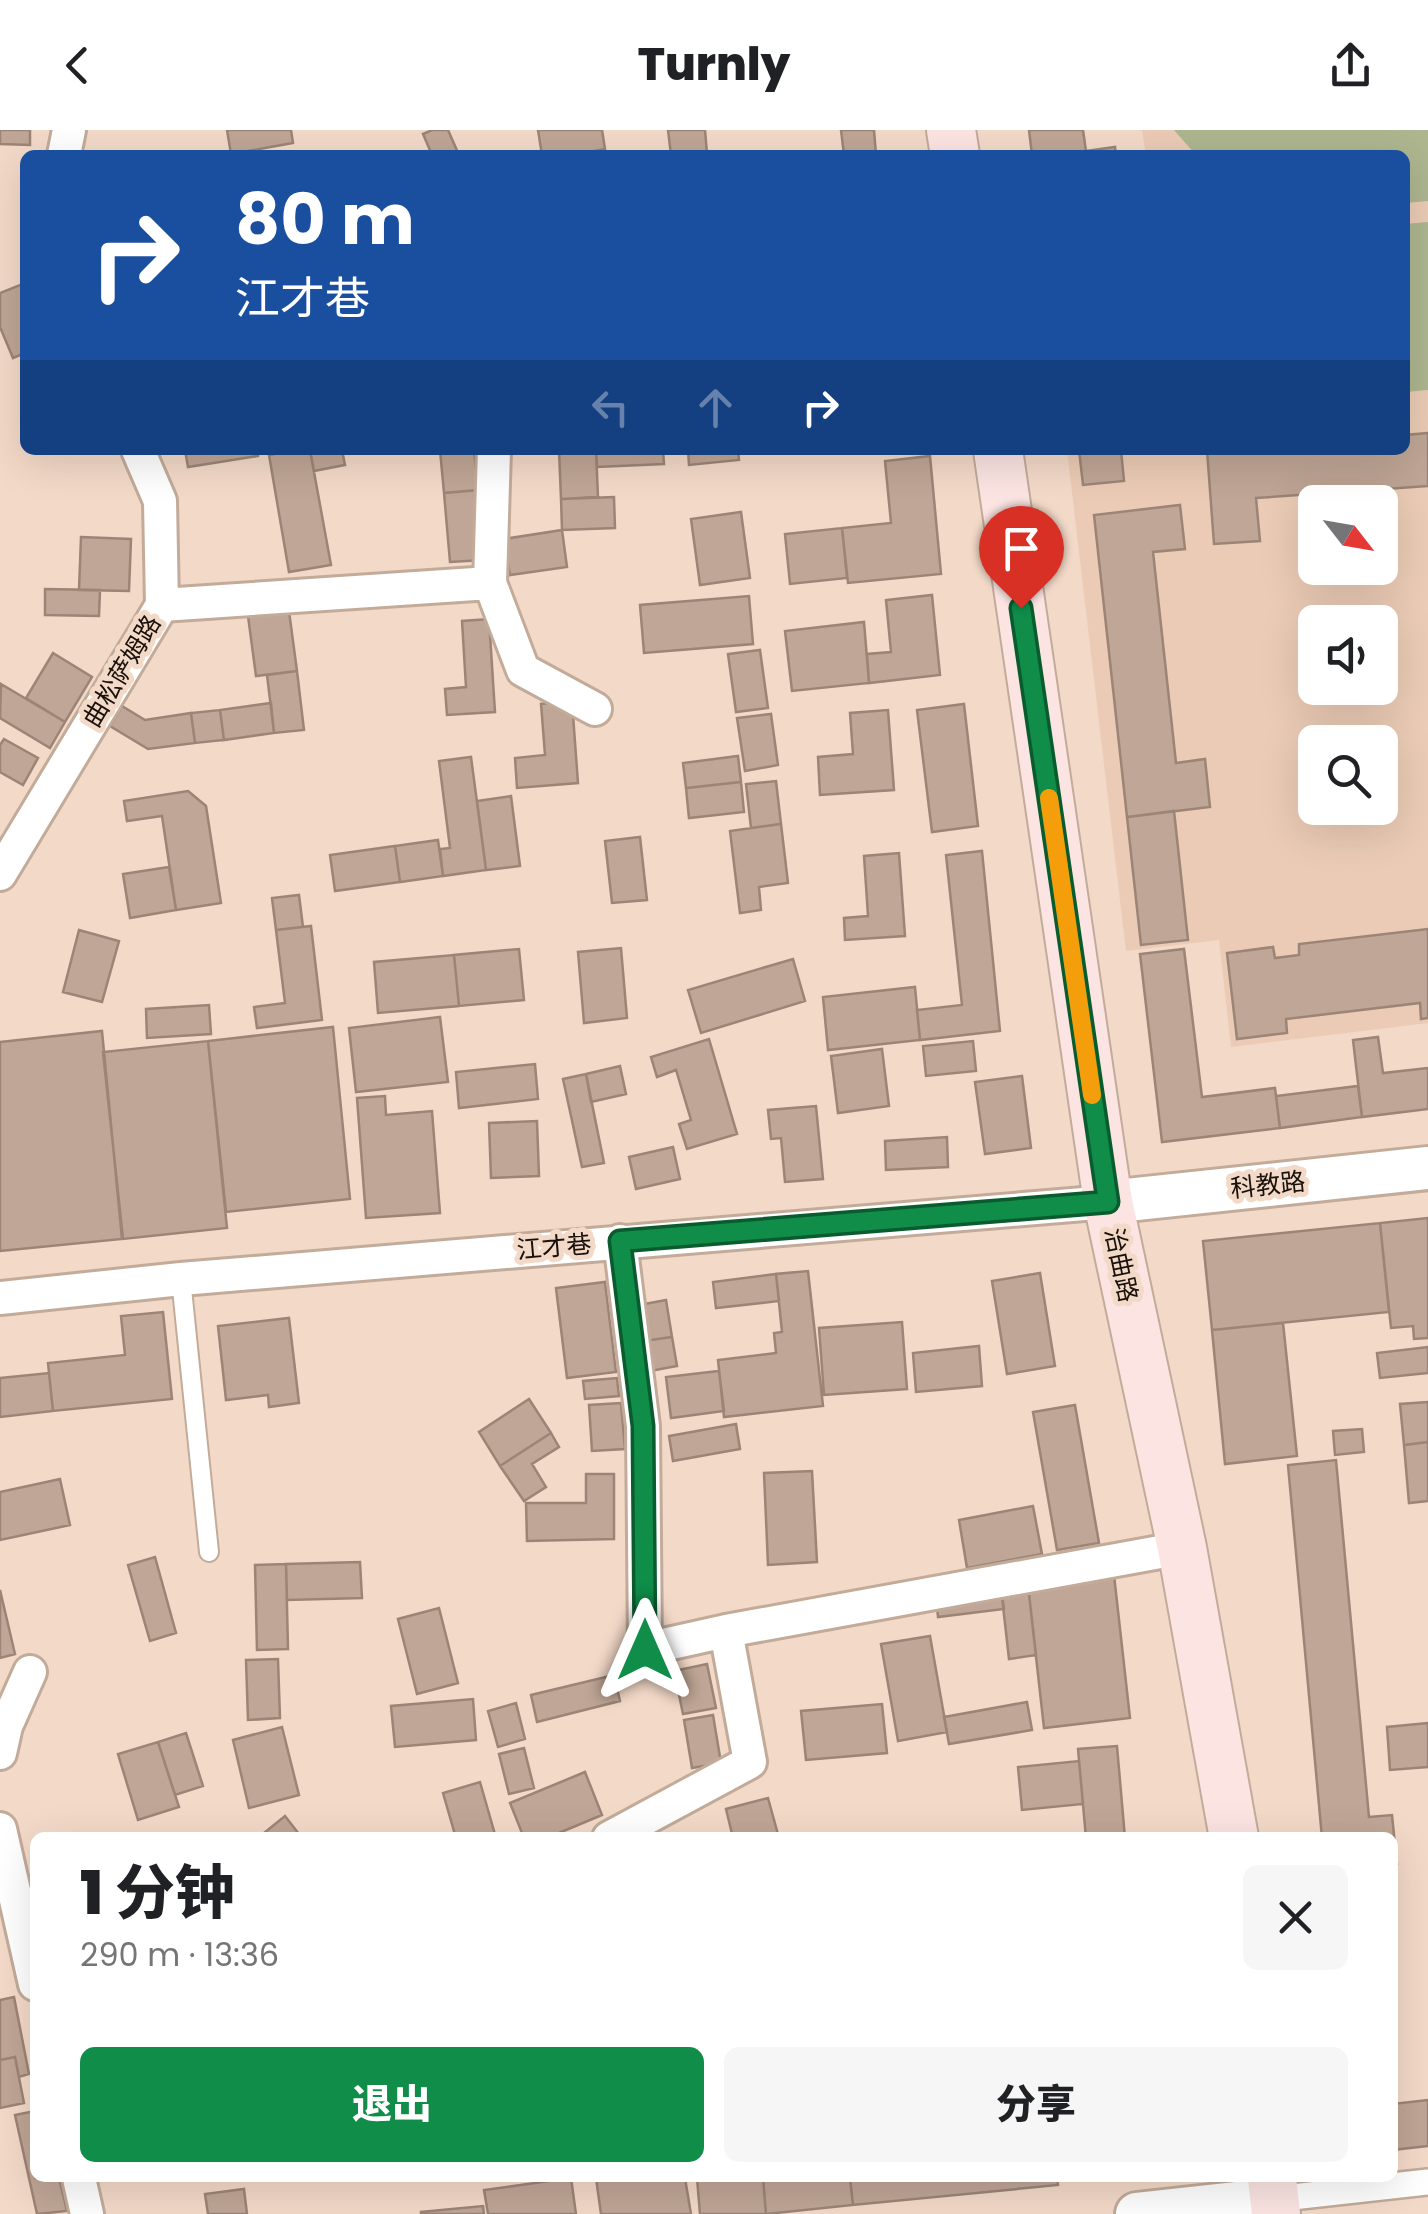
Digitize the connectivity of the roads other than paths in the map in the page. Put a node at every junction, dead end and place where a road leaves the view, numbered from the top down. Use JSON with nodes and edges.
{"nodes":[{"id":1,"x":140,"y":455,"type":"edge"},
{"id":2,"x":494,"y":455,"type":"edge"},
{"id":3,"x":999,"y":455,"type":"edge"},
{"id":4,"x":490,"y":583,"type":"junction"},
{"id":5,"x":162,"y":604,"type":"junction"},
{"id":6,"x":595,"y":709,"type":"dead end"},
{"id":7,"x":0,"y":874,"type":"edge"},
{"id":8,"x":1428,"y":1168,"type":"edge"},
{"id":9,"x":1108,"y":1202,"type":"junction"},
{"id":10,"x":620,"y":1241,"type":"junction"},
{"id":11,"x":181,"y":1279,"type":"junction"},
{"id":12,"x":0,"y":1298,"type":"edge"},
{"id":13,"x":1182,"y":1548,"type":"junction"},
{"id":14,"x":208,"y":1552,"type":"dead end"},
{"id":15,"x":726,"y":1632,"type":"junction"},
{"id":16,"x":30,"y":1672,"type":"dead end"},
{"id":17,"x":0,"y":1754,"type":"edge"},
{"id":18,"x":0,"y":1829,"type":"edge"},
{"id":19,"x":620,"y":1832,"type":"edge"},
{"id":20,"x":1233,"y":1832,"type":"edge"},
{"id":21,"x":30,"y":1962,"type":"edge"},
{"id":22,"x":80,"y":2182,"type":"edge"},
{"id":23,"x":1428,"y":2182,"type":"edge"},
{"id":24,"x":1274,"y":2197,"type":"edge"},
{"id":25,"x":87,"y":2214,"type":"edge"},
{"id":26,"x":1137,"y":2214,"type":"edge"}],
"edges":[{"from":1,"to":5,"type":"street","name":"曲松萨姆路"},
{"from":2,"to":4,"type":"street"},
{"from":3,"to":9,"type":"main road","name":"治曲路"},
{"from":4,"to":5,"type":"street"},
{"from":4,"to":6,"type":"street"},
{"from":5,"to":7,"type":"street","name":"曲松萨姆路"},
{"from":8,"to":9,"type":"street","name":"科教路"},
{"from":9,"to":10,"type":"street","name":"江才巷"},
{"from":9,"to":13,"type":"main road","name":"治曲路"},
{"from":10,"to":11,"type":"street","name":"江才巷"},
{"from":10,"to":15,"type":"street"},
{"from":11,"to":12,"type":"street","name":"江才巷"},
{"from":11,"to":14,"type":"lane"},
{"from":13,"to":15,"type":"street"},
{"from":13,"to":20,"type":"main road","name":"治曲路"},
{"from":15,"to":19,"type":"street"},
{"from":16,"to":17,"type":"street"},
{"from":18,"to":21,"type":"street"},
{"from":22,"to":25,"type":"street"},
{"from":23,"to":24,"type":"street"},
{"from":24,"to":26,"type":"street"}]}
